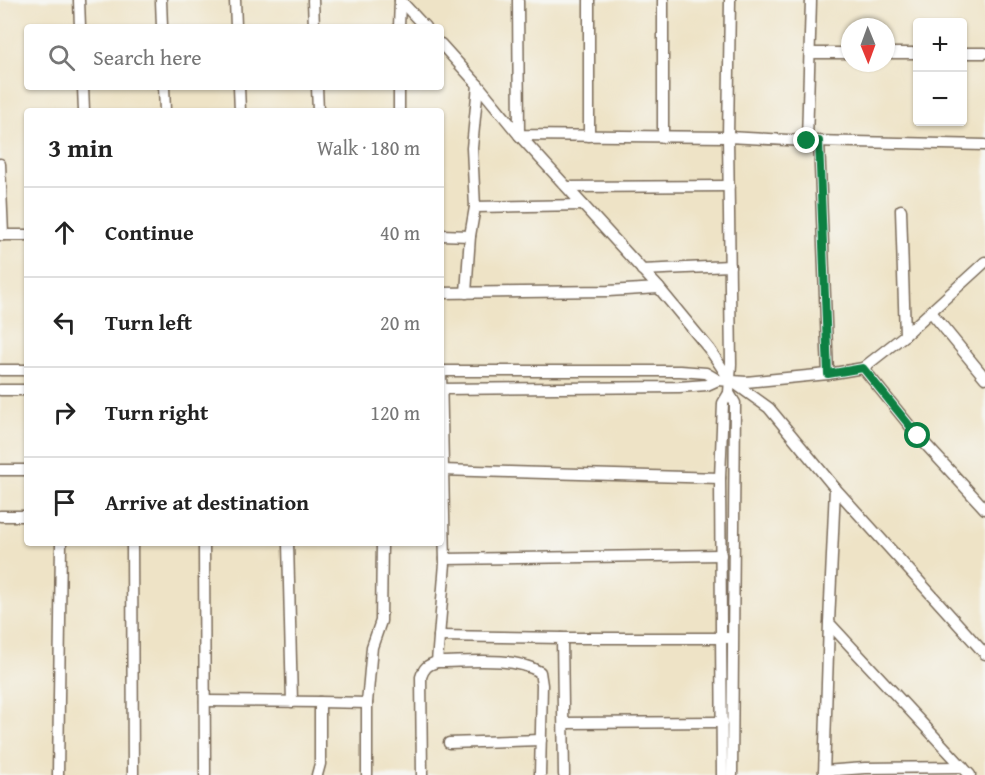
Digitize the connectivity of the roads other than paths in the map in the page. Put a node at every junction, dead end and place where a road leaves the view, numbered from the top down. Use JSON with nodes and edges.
{"nodes":[{"id":1,"x":79,"y":0,"type":"edge"},
{"id":2,"x":160,"y":0,"type":"edge"},
{"id":3,"x":235,"y":0,"type":"edge"},
{"id":4,"x":313,"y":0,"type":"edge"},
{"id":5,"x":400,"y":0,"type":"edge"},
{"id":6,"x":518,"y":0,"type":"edge"},
{"id":7,"x":589,"y":0,"type":"edge"},
{"id":8,"x":663,"y":0,"type":"edge"},
{"id":9,"x":730,"y":0,"type":"edge"},
{"id":10,"x":811,"y":0,"type":"edge"},
{"id":11,"x":80,"y":24,"type":"edge"},
{"id":12,"x":162,"y":24,"type":"edge"},
{"id":13,"x":237,"y":24,"type":"edge"},
{"id":14,"x":314,"y":24,"type":"edge"},
{"id":15,"x":399,"y":24,"type":"edge"},
{"id":16,"x":422,"y":24,"type":"edge"},
{"id":17,"x":444,"y":48,"type":"edge"},
{"id":18,"x":810,"y":53,"type":"junction"},
{"id":19,"x":841,"y":53,"type":"edge"},
{"id":20,"x":895,"y":53,"type":"edge"},
{"id":21,"x":913,"y":53,"type":"edge"},
{"id":22,"x":967,"y":53,"type":"edge"},
{"id":23,"x":985,"y":53,"type":"edge"},
{"id":24,"x":478,"y":85,"type":"junction"},
{"id":25,"x":83,"y":90,"type":"edge"},
{"id":26,"x":164,"y":90,"type":"edge"},
{"id":27,"x":239,"y":90,"type":"edge"},
{"id":28,"x":317,"y":90,"type":"edge"},
{"id":29,"x":399,"y":90,"type":"edge"},
{"id":30,"x":84,"y":108,"type":"edge"},
{"id":31,"x":165,"y":108,"type":"edge"},
{"id":32,"x":240,"y":108,"type":"edge"},
{"id":33,"x":318,"y":108,"type":"edge"},
{"id":34,"x":399,"y":108,"type":"edge"},
{"id":35,"x":519,"y":135,"type":"junction"},
{"id":36,"x":589,"y":136,"type":"junction"},
{"id":37,"x":663,"y":137,"type":"junction"},
{"id":38,"x":728,"y":137,"type":"junction"},
{"id":39,"x":807,"y":141,"type":"junction"},
{"id":40,"x":819,"y":141,"type":"junction"},
{"id":41,"x":985,"y":145,"type":"edge"},
{"id":42,"x":0,"y":164,"type":"edge"},
{"id":43,"x":729,"y":186,"type":"junction"},
{"id":44,"x":567,"y":187,"type":"junction"},
{"id":45,"x":583,"y":205,"type":"junction"},
{"id":46,"x":475,"y":207,"type":"junction"},
{"id":47,"x":901,"y":210,"type":"dead end"},
{"id":48,"x":2,"y":235,"type":"edge"},
{"id":49,"x":24,"y":235,"type":"edge"},
{"id":50,"x":444,"y":236,"type":"edge"},
{"id":51,"x":470,"y":236,"type":"junction"},
{"id":52,"x":985,"y":262,"type":"edge"},
{"id":53,"x":730,"y":266,"type":"junction"},
{"id":54,"x":642,"y":270,"type":"junction"},
{"id":55,"x":658,"y":288,"type":"junction"},
{"id":56,"x":444,"y":293,"type":"edge"},
{"id":57,"x":466,"y":293,"type":"junction"},
{"id":58,"x":931,"y":312,"type":"junction"},
{"id":59,"x":905,"y":334,"type":"junction"},
{"id":60,"x":863,"y":368,"type":"junction"},
{"id":61,"x":0,"y":370,"type":"edge"},
{"id":62,"x":24,"y":370,"type":"edge"},
{"id":63,"x":444,"y":371,"type":"edge"},
{"id":64,"x":828,"y":374,"type":"junction"},
{"id":65,"x":985,"y":378,"type":"edge"},
{"id":66,"x":718,"y":380,"type":"junction"},
{"id":67,"x":730,"y":380,"type":"junction"},
{"id":68,"x":444,"y":388,"type":"edge"},
{"id":69,"x":0,"y":390,"type":"edge"},
{"id":70,"x":24,"y":390,"type":"edge"},
{"id":71,"x":729,"y":393,"type":"junction"},
{"id":72,"x":0,"y":470,"type":"edge"},
{"id":73,"x":24,"y":470,"type":"edge"},
{"id":74,"x":444,"y":470,"type":"edge"},
{"id":75,"x":720,"y":478,"type":"junction"},
{"id":76,"x":835,"y":488,"type":"junction"},
{"id":77,"x":985,"y":509,"type":"edge"},
{"id":78,"x":0,"y":516,"type":"edge"},
{"id":79,"x":24,"y":516,"type":"edge"},
{"id":80,"x":444,"y":544,"type":"edge"},
{"id":81,"x":61,"y":546,"type":"edge"},
{"id":82,"x":132,"y":546,"type":"edge"},
{"id":83,"x":204,"y":546,"type":"edge"},
{"id":84,"x":288,"y":546,"type":"edge"},
{"id":85,"x":382,"y":546,"type":"edge"},
{"id":86,"x":721,"y":555,"type":"junction"},
{"id":87,"x":445,"y":559,"type":"junction"},
{"id":88,"x":829,"y":623,"type":"junction"},
{"id":89,"x":439,"y":636,"type":"junction"},
{"id":90,"x":562,"y":638,"type":"junction"},
{"id":91,"x":728,"y":638,"type":"junction"},
{"id":92,"x":985,"y":654,"type":"edge"},
{"id":93,"x":437,"y":662,"type":"junction"},
{"id":94,"x":204,"y":701,"type":"junction"},
{"id":95,"x":292,"y":702,"type":"junction"},
{"id":96,"x":320,"y":702,"type":"junction"},
{"id":97,"x":367,"y":703,"type":"junction"},
{"id":98,"x":723,"y":722,"type":"junction"},
{"id":99,"x":564,"y":723,"type":"junction"},
{"id":100,"x":541,"y":740,"type":"junction"},
{"id":101,"x":449,"y":743,"type":"dead end"},
{"id":102,"x":966,"y":771,"type":"edge"},
{"id":103,"x":824,"y":773,"type":"edge"},
{"id":104,"x":58,"y":775,"type":"edge"},
{"id":105,"x":133,"y":775,"type":"edge"},
{"id":106,"x":205,"y":775,"type":"edge"},
{"id":107,"x":317,"y":775,"type":"edge"},
{"id":108,"x":367,"y":775,"type":"edge"},
{"id":109,"x":422,"y":775,"type":"edge"},
{"id":110,"x":540,"y":775,"type":"edge"},
{"id":111,"x":564,"y":775,"type":"edge"},
{"id":112,"x":722,"y":775,"type":"edge"},
{"id":113,"x":732,"y":775,"type":"edge"}],
"edges":[{"from":1,"to":11,"type":"street"},
{"from":2,"to":12,"type":"street"},
{"from":3,"to":13,"type":"street"},
{"from":4,"to":14,"type":"street"},
{"from":5,"to":15,"type":"street"},
{"from":5,"to":16,"type":"street"},
{"from":6,"to":35,"type":"street"},
{"from":7,"to":36,"type":"street"},
{"from":8,"to":37,"type":"street"},
{"from":9,"to":38,"type":"street"},
{"from":10,"to":18,"type":"street"},
{"from":17,"to":24,"type":"street"},
{"from":18,"to":19,"type":"street"},
{"from":18,"to":39,"type":"street"},
{"from":20,"to":21,"type":"street"},
{"from":22,"to":23,"type":"street"},
{"from":24,"to":35,"type":"street"},
{"from":24,"to":46,"type":"street"},
{"from":25,"to":30,"type":"street"},
{"from":26,"to":31,"type":"street"},
{"from":27,"to":32,"type":"street"},
{"from":28,"to":33,"type":"street"},
{"from":29,"to":34,"type":"street"},
{"from":35,"to":36,"type":"street"},
{"from":35,"to":44,"type":"street"},
{"from":36,"to":37,"type":"street"},
{"from":37,"to":38,"type":"street"},
{"from":38,"to":39,"type":"street"},
{"from":38,"to":43,"type":"street"},
{"from":39,"to":40,"type":"street"},
{"from":40,"to":41,"type":"street"},
{"from":40,"to":64,"type":"street"},
{"from":42,"to":48,"type":"street"},
{"from":43,"to":44,"type":"street"},
{"from":43,"to":53,"type":"street"},
{"from":44,"to":45,"type":"street"},
{"from":45,"to":46,"type":"street"},
{"from":45,"to":54,"type":"street"},
{"from":46,"to":51,"type":"street"},
{"from":47,"to":59,"type":"street"},
{"from":48,"to":49,"type":"street"},
{"from":50,"to":51,"type":"street"},
{"from":51,"to":57,"type":"street"},
{"from":52,"to":58,"type":"street"},
{"from":53,"to":54,"type":"street"},
{"from":53,"to":67,"type":"street"},
{"from":54,"to":55,"type":"street"},
{"from":55,"to":57,"type":"street"},
{"from":55,"to":67,"type":"street"},
{"from":56,"to":57,"type":"street"},
{"from":58,"to":59,"type":"street"},
{"from":58,"to":65,"type":"street"},
{"from":59,"to":60,"type":"street"},
{"from":60,"to":64,"type":"street"},
{"from":60,"to":77,"type":"street"},
{"from":61,"to":62,"type":"street"},
{"from":63,"to":66,"type":"street"},
{"from":64,"to":67,"type":"street"},
{"from":66,"to":67,"type":"street"},
{"from":66,"to":68,"type":"street"},
{"from":67,"to":71,"type":"street"},
{"from":67,"to":76,"type":"street"},
{"from":69,"to":70,"type":"street"},
{"from":71,"to":75,"type":"street"},
{"from":71,"to":91,"type":"street"},
{"from":72,"to":73,"type":"street"},
{"from":74,"to":75,"type":"street"},
{"from":75,"to":86,"type":"street"},
{"from":76,"to":88,"type":"street"},
{"from":76,"to":92,"type":"street"},
{"from":78,"to":79,"type":"street"},
{"from":80,"to":87,"type":"street"},
{"from":81,"to":104,"type":"street"},
{"from":82,"to":105,"type":"street"},
{"from":83,"to":94,"type":"street"},
{"from":84,"to":95,"type":"street"},
{"from":85,"to":97,"type":"street"},
{"from":86,"to":87,"type":"street"},
{"from":86,"to":91,"type":"street"},
{"from":87,"to":89,"type":"street"},
{"from":88,"to":102,"type":"street"},
{"from":88,"to":103,"type":"street"},
{"from":89,"to":90,"type":"street"},
{"from":89,"to":93,"type":"street"},
{"from":90,"to":91,"type":"street"},
{"from":90,"to":99,"type":"street"},
{"from":91,"to":98,"type":"street"},
{"from":91,"to":113,"type":"street"},
{"from":93,"to":100,"type":"street"},
{"from":93,"to":109,"type":"street"},
{"from":94,"to":95,"type":"street"},
{"from":94,"to":106,"type":"street"},
{"from":95,"to":96,"type":"street"},
{"from":96,"to":97,"type":"street"},
{"from":96,"to":107,"type":"street"},
{"from":97,"to":108,"type":"street"},
{"from":98,"to":99,"type":"street"},
{"from":98,"to":112,"type":"street"},
{"from":99,"to":111,"type":"street"},
{"from":100,"to":101,"type":"street"},
{"from":100,"to":110,"type":"street"},
{"from":102,"to":103,"type":"street"}]}
